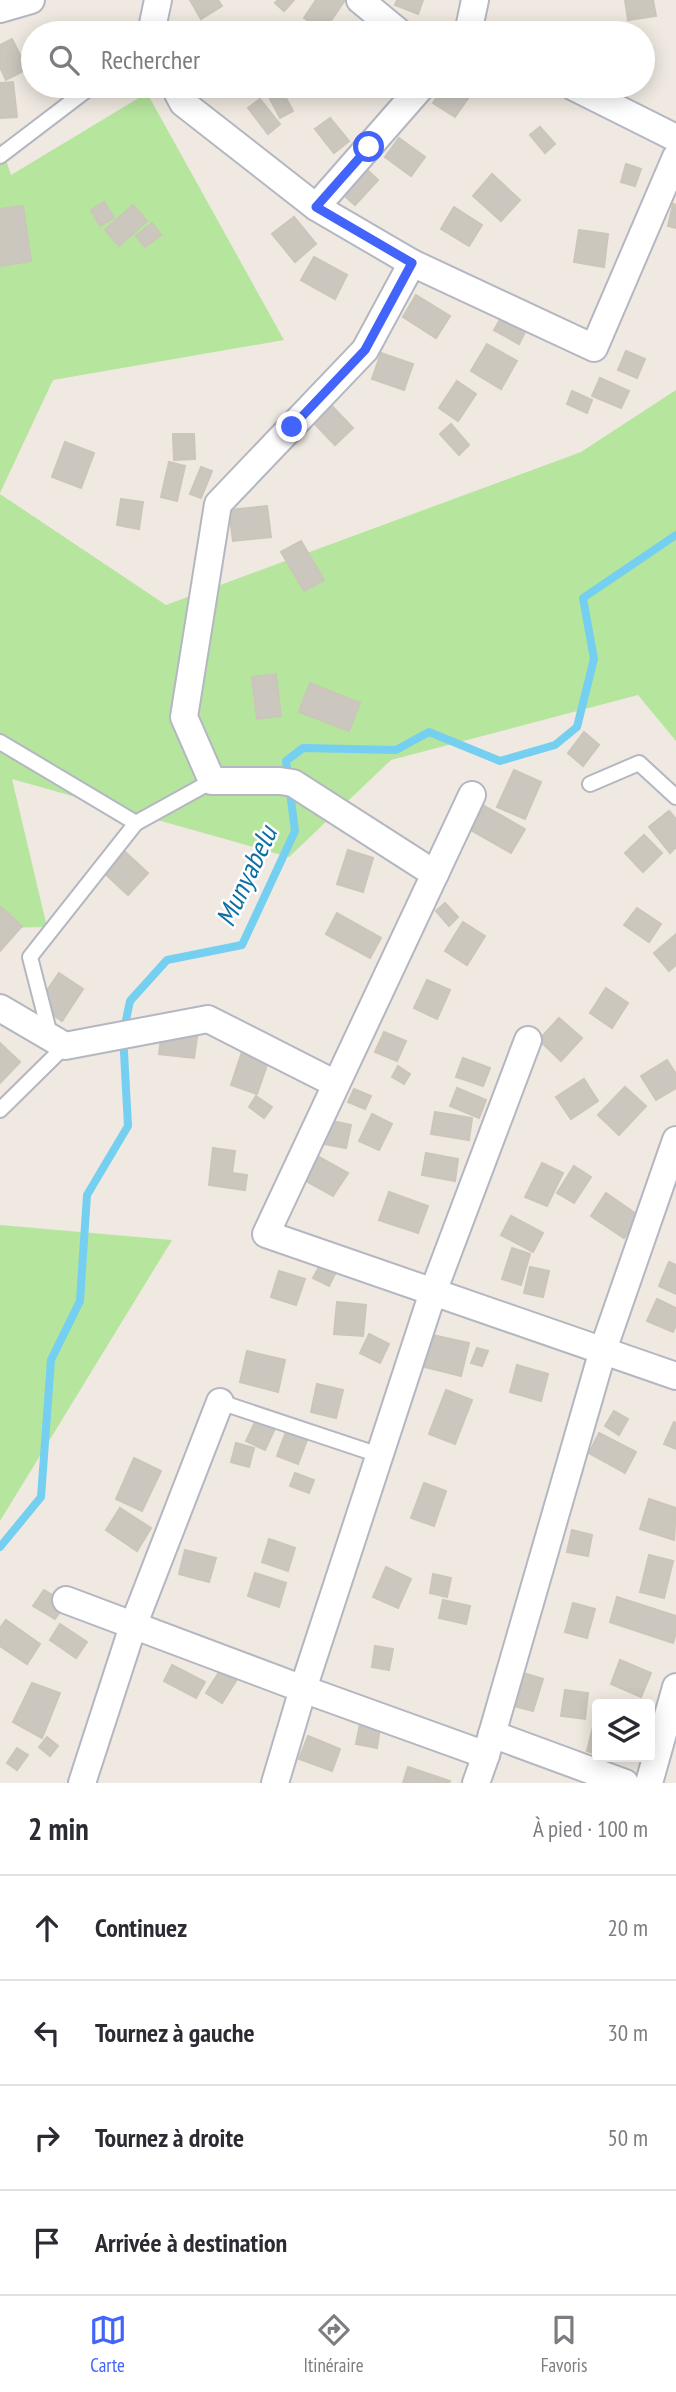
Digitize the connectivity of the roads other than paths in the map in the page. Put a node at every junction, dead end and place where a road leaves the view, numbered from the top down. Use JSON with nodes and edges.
{"nodes":[{"id":1,"x":31,"y":0,"type":"edge"},
{"id":2,"x":158,"y":0,"type":"edge"},
{"id":3,"x":360,"y":0,"type":"edge"},
{"id":4,"x":475,"y":0,"type":"edge"},
{"id":5,"x":0,"y":9,"type":"edge"},
{"id":6,"x":154,"y":21,"type":"edge"},
{"id":7,"x":385,"y":21,"type":"edge"},
{"id":8,"x":471,"y":21,"type":"edge"},
{"id":9,"x":76,"y":98,"type":"edge"},
{"id":10,"x":180,"y":98,"type":"edge"},
{"id":11,"x":411,"y":98,"type":"edge"},
{"id":12,"x":596,"y":98,"type":"edge"},
{"id":13,"x":676,"y":138,"type":"edge"},
{"id":14,"x":0,"y":156,"type":"edge"},
{"id":15,"x":676,"y":157,"type":"edge"},
{"id":16,"x":316,"y":207,"type":"junction"},
{"id":17,"x":412,"y":263,"type":"junction"},
{"id":18,"x":0,"y":742,"type":"edge"},
{"id":19,"x":212,"y":781,"type":"junction"},
{"id":20,"x":590,"y":784,"type":"dead end"},
{"id":21,"x":472,"y":795,"type":"dead end"},
{"id":22,"x":676,"y":797,"type":"edge"},
{"id":23,"x":136,"y":823,"type":"junction"},
{"id":24,"x":435,"y":874,"type":"junction"},
{"id":25,"x":0,"y":1008,"type":"edge"},
{"id":26,"x":528,"y":1040,"type":"dead end"},
{"id":27,"x":58,"y":1041,"type":"junction"},
{"id":28,"x":336,"y":1084,"type":"junction"},
{"id":29,"x":0,"y":1110,"type":"edge"},
{"id":30,"x":676,"y":1140,"type":"edge"},
{"id":31,"x":433,"y":1292,"type":"junction"},
{"id":32,"x":603,"y":1350,"type":"junction"},
{"id":33,"x":676,"y":1376,"type":"edge"},
{"id":34,"x":220,"y":1402,"type":"joint"},
{"id":35,"x":379,"y":1455,"type":"junction"},
{"id":36,"x":66,"y":1600,"type":"dead end"},
{"id":37,"x":133,"y":1626,"type":"junction"},
{"id":38,"x":676,"y":1687,"type":"edge"},
{"id":39,"x":303,"y":1689,"type":"junction"},
{"id":40,"x":489,"y":1745,"type":"junction"},
{"id":41,"x":82,"y":1783,"type":"edge"},
{"id":42,"x":275,"y":1783,"type":"edge"},
{"id":43,"x":476,"y":1783,"type":"edge"},
{"id":44,"x":625,"y":1783,"type":"edge"},
{"id":45,"x":649,"y":1783,"type":"edge"}],
"edges":[{"from":1,"to":5,"type":"street"},
{"from":2,"to":6,"type":"street"},
{"from":3,"to":7,"type":"street"},
{"from":4,"to":8,"type":"street"},
{"from":9,"to":14,"type":"lane"},
{"from":10,"to":16,"type":"street"},
{"from":11,"to":16,"type":"street"},
{"from":12,"to":13,"type":"street"},
{"from":15,"to":17,"type":"street"},
{"from":16,"to":17,"type":"street"},
{"from":17,"to":19,"type":"street"},
{"from":18,"to":23,"type":"lane"},
{"from":19,"to":23,"type":"lane"},
{"from":19,"to":24,"type":"street"},
{"from":20,"to":22,"type":"lane"},
{"from":21,"to":24,"type":"street"},
{"from":23,"to":27,"type":"lane"},
{"from":24,"to":28,"type":"street"},
{"from":25,"to":27,"type":"street"},
{"from":26,"to":31,"type":"street"},
{"from":27,"to":28,"type":"street"},
{"from":27,"to":29,"type":"lane"},
{"from":28,"to":31,"type":"street"},
{"from":30,"to":32,"type":"street"},
{"from":31,"to":32,"type":"street"},
{"from":31,"to":35,"type":"street"},
{"from":32,"to":33,"type":"street"},
{"from":32,"to":40,"type":"street"},
{"from":34,"to":35,"type":"lane"},
{"from":34,"to":37,"type":"street"},
{"from":35,"to":39,"type":"street"},
{"from":36,"to":37,"type":"street"},
{"from":37,"to":39,"type":"street"},
{"from":37,"to":41,"type":"street"},
{"from":38,"to":45,"type":"street"},
{"from":39,"to":40,"type":"street"},
{"from":39,"to":42,"type":"street"},
{"from":40,"to":43,"type":"street"},
{"from":40,"to":44,"type":"street"}]}
